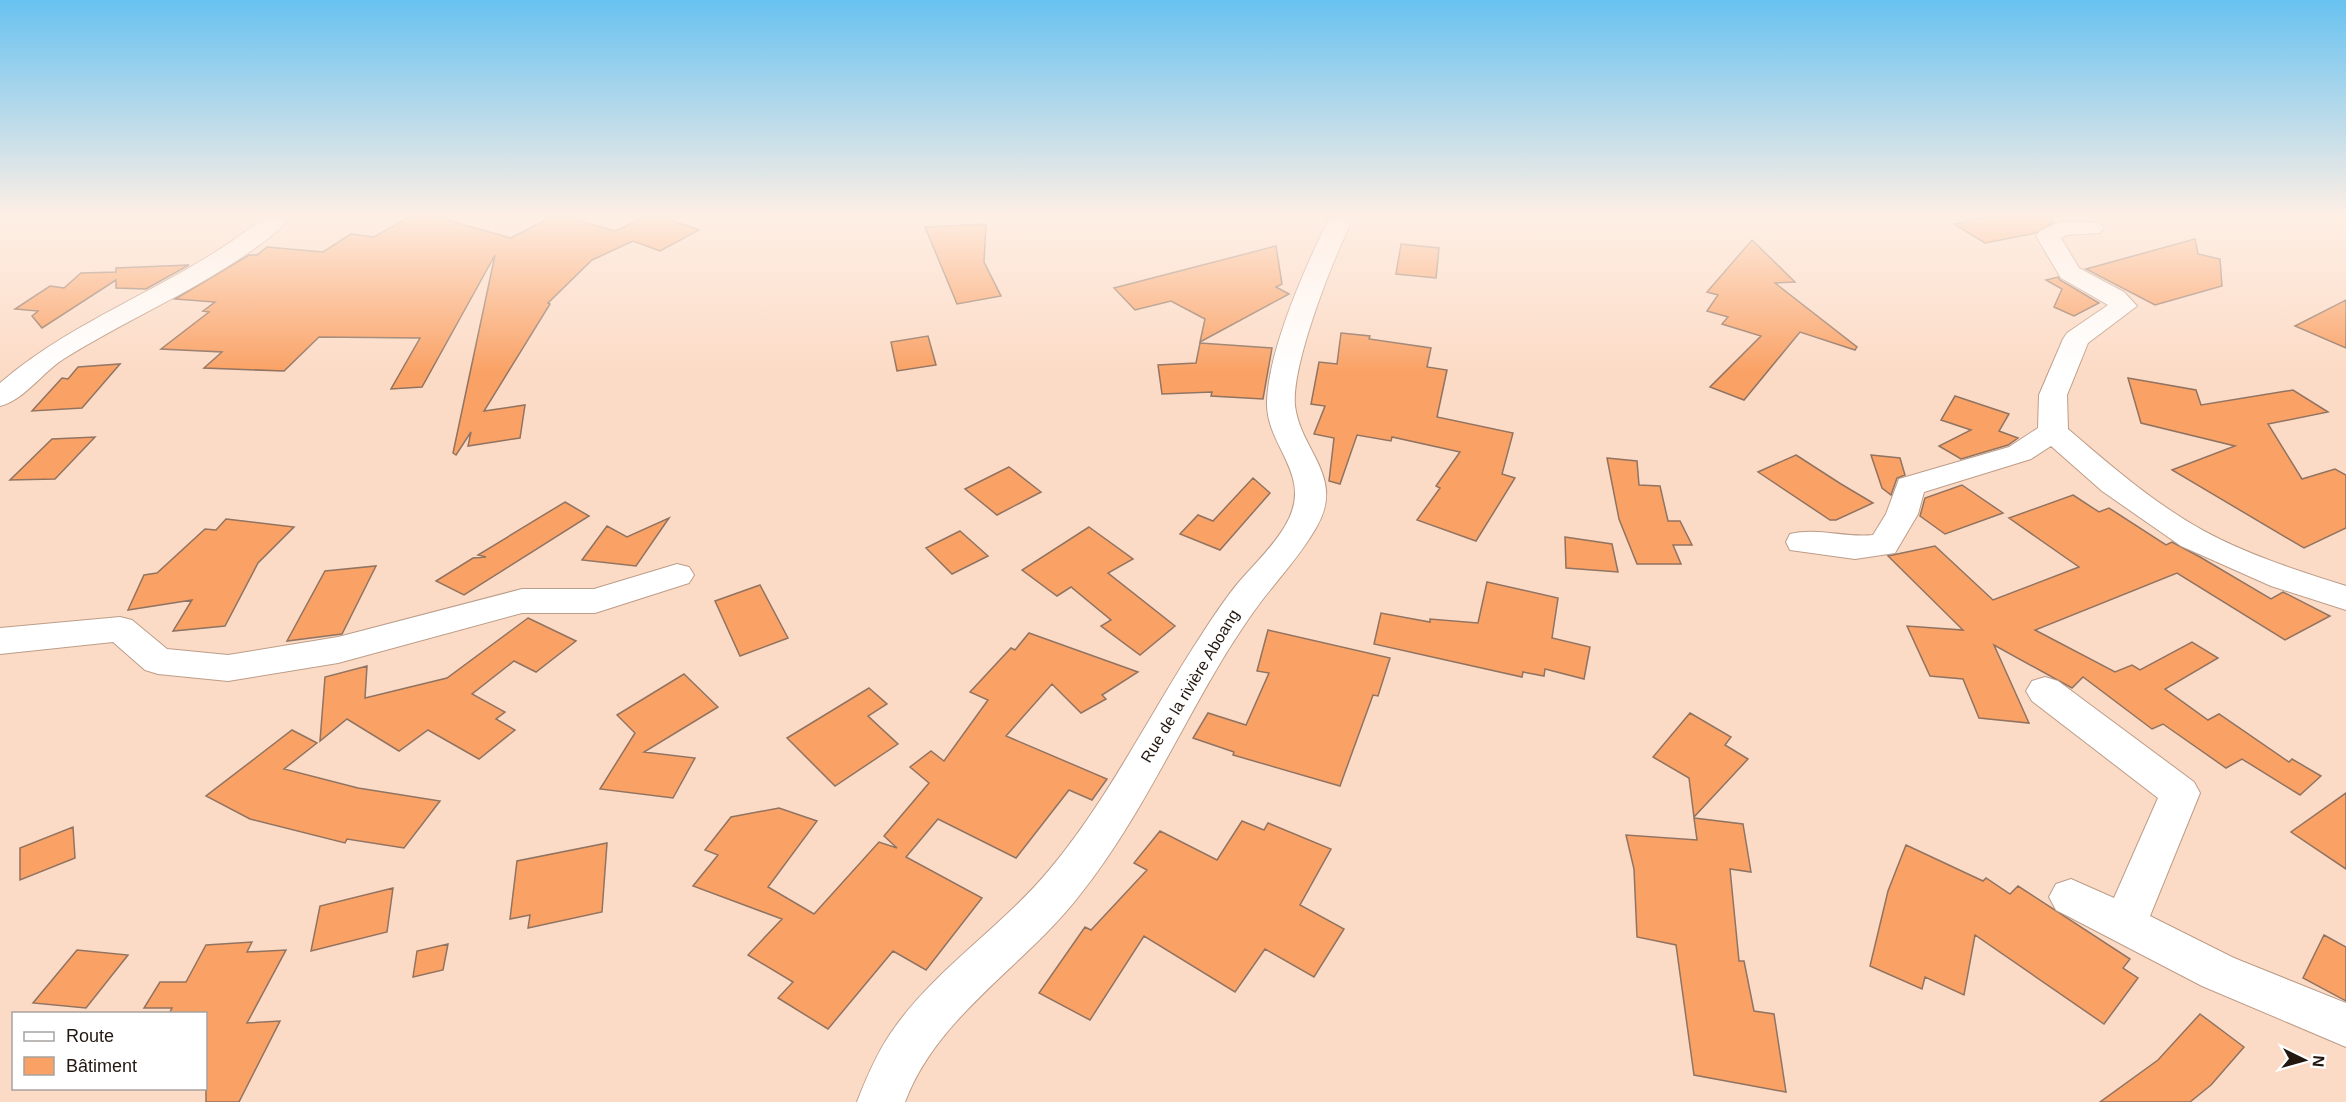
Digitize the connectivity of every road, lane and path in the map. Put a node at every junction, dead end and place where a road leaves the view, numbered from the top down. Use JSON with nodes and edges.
{"nodes":[{"id":1,"x":205,"y":268,"type":"edge"},
{"id":2,"x":1318,"y":268,"type":"edge"},
{"id":3,"x":2067,"y":268,"type":"edge"},
{"id":4,"x":0,"y":397,"type":"edge"},
{"id":5,"x":2053,"y":432,"type":"junction"},
{"id":6,"x":1802,"y":542,"type":"dead end"},
{"id":7,"x":677,"y":575,"type":"dead end"},
{"id":8,"x":2346,"y":598,"type":"edge"},
{"id":9,"x":0,"y":641,"type":"edge"},
{"id":10,"x":2045,"y":691,"type":"dead end"},
{"id":11,"x":2071,"y":897,"type":"dead end"},
{"id":12,"x":2124,"y":926,"type":"junction"},
{"id":13,"x":2346,"y":1025,"type":"edge"},
{"id":14,"x":881,"y":1102,"type":"edge"}],
"edges":[{"from":1,"to":4,"type":"street"},
{"from":2,"to":14,"type":"street","name":"Rue de la rivière Aboang"},
{"from":3,"to":5,"type":"street"},
{"from":5,"to":6,"type":"street"},
{"from":5,"to":8,"type":"street"},
{"from":7,"to":9,"type":"street"},
{"from":10,"to":12,"type":"street"},
{"from":11,"to":12,"type":"street"},
{"from":12,"to":13,"type":"street"}]}
